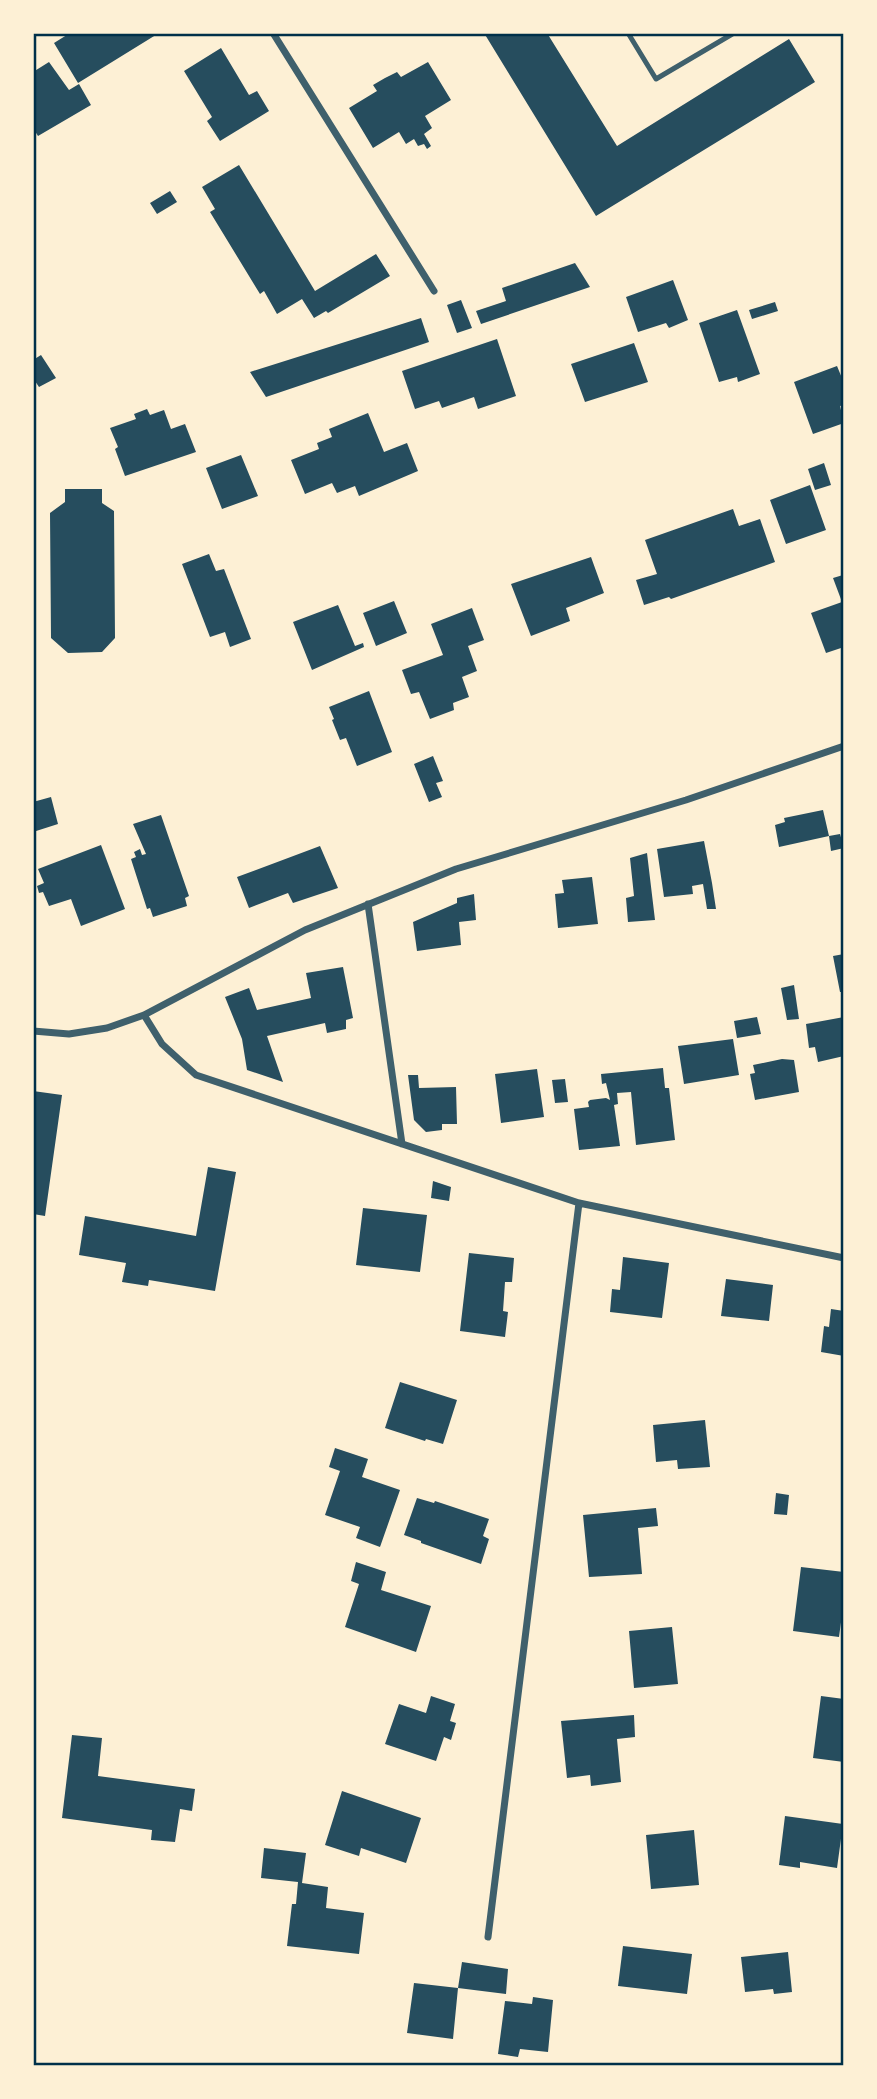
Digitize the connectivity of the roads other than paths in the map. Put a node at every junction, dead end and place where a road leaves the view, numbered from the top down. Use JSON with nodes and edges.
{"nodes":[{"id":1,"x":272,"y":33,"type":"edge"},
{"id":2,"x":628,"y":33,"type":"edge"},
{"id":3,"x":734,"y":33,"type":"edge"},
{"id":4,"x":434,"y":291,"type":"dead end"},
{"id":5,"x":844,"y":746,"type":"edge"},
{"id":6,"x":368,"y":904,"type":"junction"},
{"id":7,"x":144,"y":1015,"type":"junction"},
{"id":8,"x":33,"y":1031,"type":"edge"},
{"id":9,"x":402,"y":1144,"type":"junction"},
{"id":10,"x":579,"y":1203,"type":"junction"},
{"id":11,"x":844,"y":1258,"type":"edge"},
{"id":12,"x":488,"y":1937,"type":"dead end"}],
"edges":[{"from":1,"to":4,"type":"street"},
{"from":2,"to":3,"type":"lane"},
{"from":5,"to":6,"type":"street"},
{"from":6,"to":7,"type":"street"},
{"from":6,"to":9,"type":"street"},
{"from":7,"to":8,"type":"street"},
{"from":7,"to":9,"type":"street"},
{"from":9,"to":10,"type":"street"},
{"from":10,"to":11,"type":"street"},
{"from":10,"to":12,"type":"street"}]}
